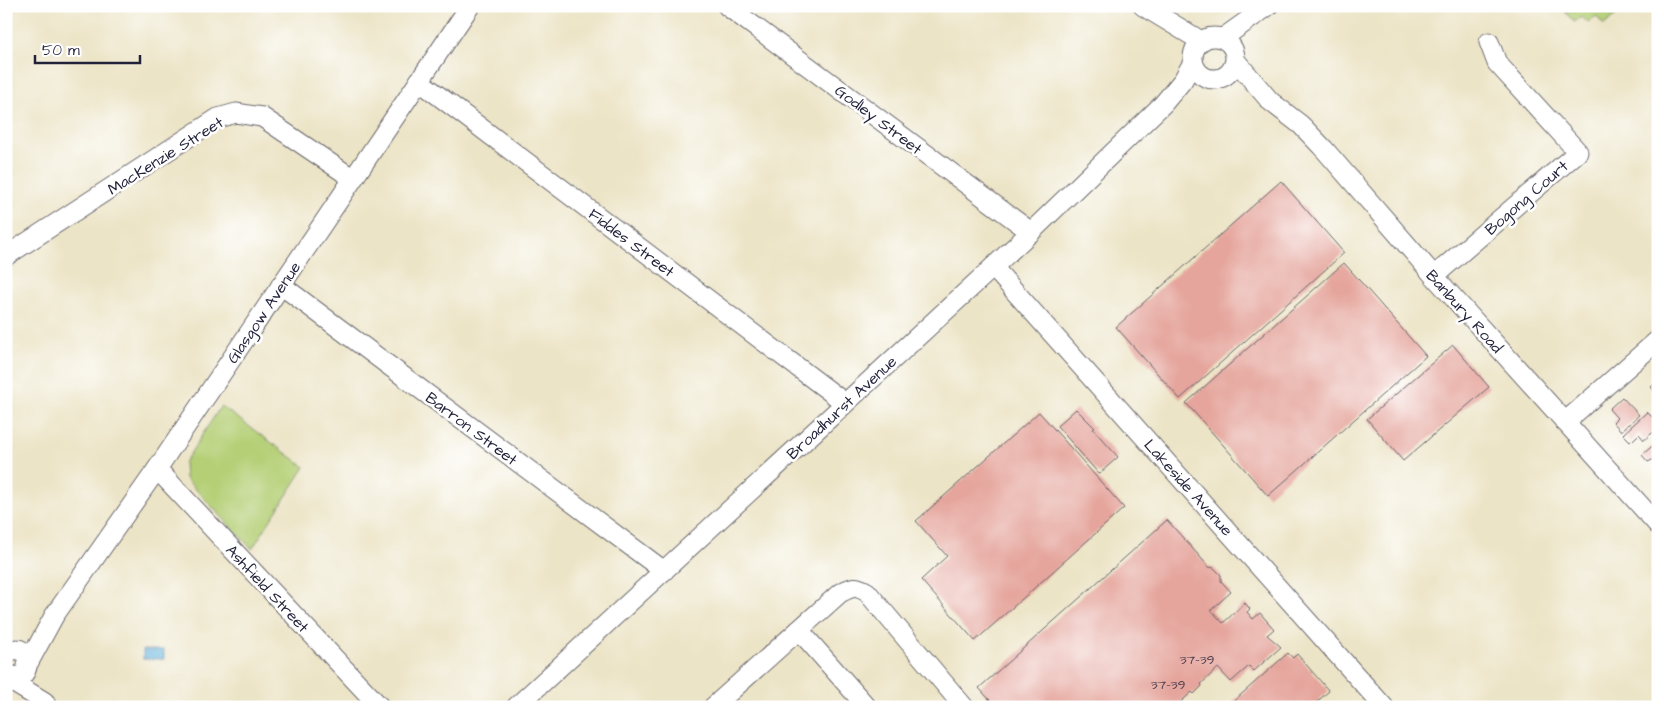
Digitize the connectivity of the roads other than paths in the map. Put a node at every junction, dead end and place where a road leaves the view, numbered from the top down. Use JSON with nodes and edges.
{"nodes":[{"id":1,"x":470,"y":6,"type":"edge"},
{"id":2,"x":727,"y":6,"type":"edge"},
{"id":3,"x":1146,"y":8,"type":"edge"},
{"id":4,"x":1266,"y":9,"type":"edge"},
{"id":5,"x":1489,"y":42,"type":"dead end"},
{"id":6,"x":1231,"y":51,"type":"junction"},
{"id":7,"x":1196,"y":54,"type":"junction"},
{"id":8,"x":1218,"y":78,"type":"junction"},
{"id":9,"x":419,"y":81,"type":"junction"},
{"id":10,"x":1270,"y":101,"type":"junction"},
{"id":11,"x":1162,"y":104,"type":"junction"},
{"id":12,"x":352,"y":178,"type":"junction"},
{"id":13,"x":1031,"y":232,"type":"junction"},
{"id":14,"x":6,"y":256,"type":"edge"},
{"id":15,"x":993,"y":267,"type":"junction"},
{"id":16,"x":1434,"y":276,"type":"junction"},
{"id":17,"x":281,"y":285,"type":"junction"},
{"id":18,"x":1658,"y":340,"type":"edge"},
{"id":19,"x":846,"y":403,"type":"junction"},
{"id":20,"x":1565,"y":422,"type":"junction"},
{"id":21,"x":157,"y":469,"type":"junction"},
{"id":22,"x":1658,"y":525,"type":"edge"},
{"id":23,"x":664,"y":571,"type":"junction"},
{"id":24,"x":799,"y":630,"type":"junction"},
{"id":25,"x":16,"y":656,"type":"edge"},
{"id":26,"x":7,"y":673,"type":"edge"},
{"id":27,"x":48,"y":704,"type":"edge"},
{"id":28,"x":717,"y":706,"type":"edge"},
{"id":29,"x":380,"y":707,"type":"edge"},
{"id":30,"x":516,"y":707,"type":"edge"},
{"id":31,"x":867,"y":707,"type":"edge"},
{"id":32,"x":964,"y":707,"type":"edge"},
{"id":33,"x":1384,"y":707,"type":"edge"}],
"edges":[{"from":1,"to":9,"type":"street","name":"Glasgow Avenue"},
{"from":2,"to":13,"type":"street","name":"Godley Street"},
{"from":3,"to":7,"type":"street"},
{"from":4,"to":6,"type":"street"},
{"from":5,"to":16,"type":"street","name":"Bogong Court"},
{"from":6,"to":7,"type":"street"},
{"from":6,"to":8,"type":"street"},
{"from":6,"to":10,"type":"street","name":"Banbury Road"},
{"from":7,"to":8,"type":"street"},
{"from":7,"to":11,"type":"street","name":"Broadhurst Avenue"},
{"from":8,"to":10,"type":"street","name":"Banbury Road"},
{"from":8,"to":11,"type":"street","name":"Broadhurst Avenue"},
{"from":9,"to":12,"type":"street","name":"Glasgow Avenue"},
{"from":9,"to":19,"type":"street","name":"Fiddes Street"},
{"from":10,"to":16,"type":"street","name":"Banbury Road"},
{"from":11,"to":13,"type":"street","name":"Broadhurst Avenue"},
{"from":12,"to":14,"type":"street","name":"MacKenzie Street"},
{"from":12,"to":17,"type":"street","name":"Glasgow Avenue"},
{"from":13,"to":15,"type":"street","name":"Broadhurst Avenue"},
{"from":15,"to":19,"type":"street","name":"Broadhurst Avenue"},
{"from":15,"to":33,"type":"street","name":"Lakeside Avenue"},
{"from":16,"to":20,"type":"street","name":"Banbury Road"},
{"from":17,"to":21,"type":"street","name":"Glasgow Avenue"},
{"from":17,"to":23,"type":"street","name":"Barron Street"},
{"from":18,"to":20,"type":"street"},
{"from":19,"to":23,"type":"street","name":"Broadhurst Avenue"},
{"from":20,"to":22,"type":"street","name":"Banbury Road"},
{"from":21,"to":25,"type":"street","name":"Glasgow Avenue"},
{"from":21,"to":29,"type":"street","name":"Ashfield Street"},
{"from":23,"to":30,"type":"street","name":"Broadhurst Avenue"},
{"from":24,"to":28,"type":"street"},
{"from":24,"to":31,"type":"street"},
{"from":24,"to":32,"type":"street"},
{"from":25,"to":26,"type":"street","name":"Glasgow Avenue"},
{"from":25,"to":27,"type":"street"},
{"from":26,"to":27,"type":"street"}]}
